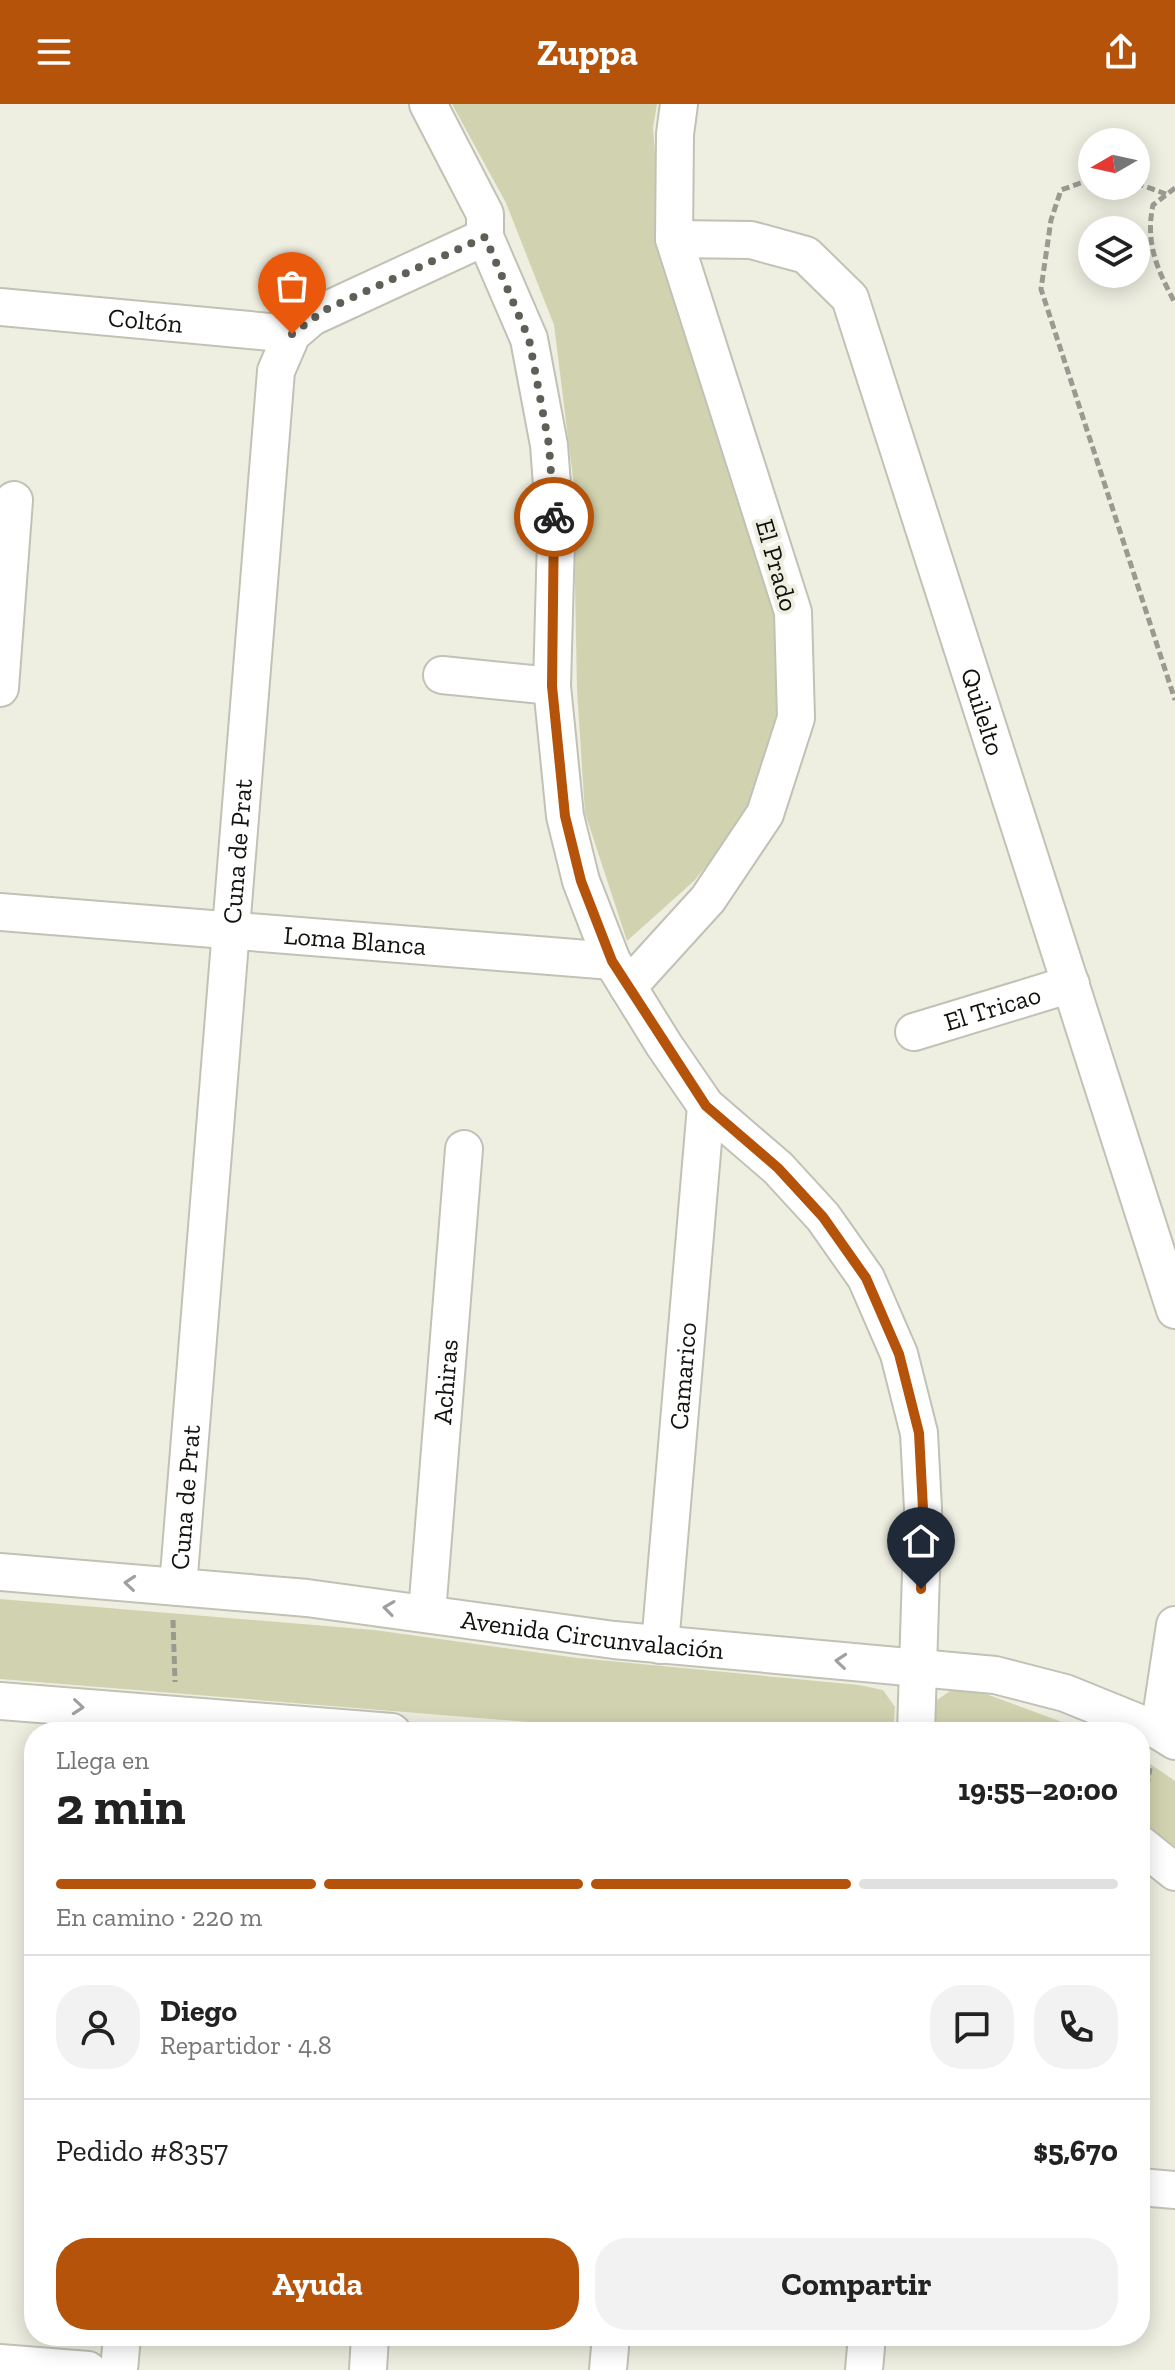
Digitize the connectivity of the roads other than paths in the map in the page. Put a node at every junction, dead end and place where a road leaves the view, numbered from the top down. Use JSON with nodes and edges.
{"nodes":[{"id":1,"x":428,"y":104,"type":"edge"},
{"id":2,"x":679,"y":104,"type":"edge"},
{"id":3,"x":485,"y":237,"type":"junction"},
{"id":4,"x":674,"y":239,"type":"junction"},
{"id":5,"x":0,"y":307,"type":"edge"},
{"id":6,"x":292,"y":334,"type":"junction"},
{"id":7,"x":14,"y":500,"type":"dead end"},
{"id":8,"x":442,"y":675,"type":"dead end"},
{"id":9,"x":552,"y":686,"type":"junction"},
{"id":10,"x":0,"y":688,"type":"edge"},
{"id":11,"x":0,"y":912,"type":"edge"},
{"id":12,"x":231,"y":931,"type":"junction"},
{"id":13,"x":620,"y":974,"type":"junction"},
{"id":14,"x":1071,"y":984,"type":"junction"},
{"id":15,"x":914,"y":1032,"type":"dead end"},
{"id":16,"x":706,"y":1106,"type":"junction"},
{"id":17,"x":464,"y":1149,"type":"dead end"},
{"id":18,"x":1175,"y":1310,"type":"edge"},
{"id":19,"x":0,"y":1572,"type":"edge"},
{"id":20,"x":178,"y":1587,"type":"junction"},
{"id":21,"x":427,"y":1613,"type":"junction"},
{"id":22,"x":1175,"y":1625,"type":"edge"},
{"id":23,"x":660,"y":1645,"type":"junction"},
{"id":24,"x":919,"y":1669,"type":"junction"},
{"id":25,"x":0,"y":1701,"type":"edge"},
{"id":26,"x":168,"y":1722,"type":"edge"},
{"id":27,"x":916,"y":1722,"type":"edge"},
{"id":28,"x":1134,"y":1722,"type":"edge"},
{"id":29,"x":1167,"y":1736,"type":"edge"},
{"id":30,"x":1150,"y":1840,"type":"edge"},
{"id":31,"x":1175,"y":1872,"type":"edge"},
{"id":32,"x":1150,"y":2188,"type":"edge"},
{"id":33,"x":1175,"y":2190,"type":"edge"},
{"id":34,"x":121,"y":2346,"type":"edge"},
{"id":35,"x":369,"y":2346,"type":"edge"},
{"id":36,"x":610,"y":2346,"type":"edge"},
{"id":37,"x":866,"y":2346,"type":"edge"},
{"id":38,"x":0,"y":2363,"type":"edge"},
{"id":39,"x":88,"y":2370,"type":"edge"},
{"id":40,"x":119,"y":2370,"type":"edge"},
{"id":41,"x":368,"y":2370,"type":"edge"},
{"id":42,"x":608,"y":2370,"type":"edge"},
{"id":43,"x":864,"y":2370,"type":"edge"}],
"edges":[{"from":1,"to":3,"type":"street"},
{"from":2,"to":4,"type":"street","name":"El Prado"},
{"from":3,"to":6,"type":"street"},
{"from":3,"to":9,"type":"street"},
{"from":4,"to":13,"type":"street","name":"El Prado"},
{"from":4,"to":14,"type":"street","name":"Quilelto"},
{"from":5,"to":6,"type":"street","name":"Coltón"},
{"from":6,"to":12,"type":"street","name":"Cuna de Prat"},
{"from":7,"to":10,"type":"street"},
{"from":8,"to":9,"type":"street"},
{"from":9,"to":13,"type":"street"},
{"from":11,"to":12,"type":"street","name":"Loma Blanca"},
{"from":12,"to":13,"type":"street","name":"Loma Blanca"},
{"from":12,"to":20,"type":"street","name":"Cuna de Prat"},
{"from":13,"to":16,"type":"street"},
{"from":14,"to":15,"type":"street","name":"El Tricao"},
{"from":14,"to":18,"type":"street","name":"Quilelto"},
{"from":16,"to":23,"type":"street","name":"Camarico"},
{"from":16,"to":24,"type":"street"},
{"from":17,"to":21,"type":"street","name":"Achiras"},
{"from":20,"to":19,"type":"street","name":"Avenida Circunvalación","one_way":true},
{"from":21,"to":20,"type":"street","name":"Avenida Circunvalación","one_way":true},
{"from":21,"to":23,"type":"street","name":"Avenida Circunvalación"},
{"from":22,"to":29,"type":"street"},
{"from":24,"to":23,"type":"street","name":"Avenida Circunvalación","one_way":true},
{"from":24,"to":27,"type":"street"},
{"from":24,"to":28,"type":"street","name":"Avenida Circunvalación"},
{"from":25,"to":26,"type":"street","one_way":true},
{"from":30,"to":31,"type":"street"},
{"from":32,"to":33,"type":"street"},
{"from":34,"to":40,"type":"street"},
{"from":35,"to":41,"type":"street"},
{"from":36,"to":42,"type":"street"},
{"from":37,"to":43,"type":"street"},
{"from":38,"to":39,"type":"street"}]}
